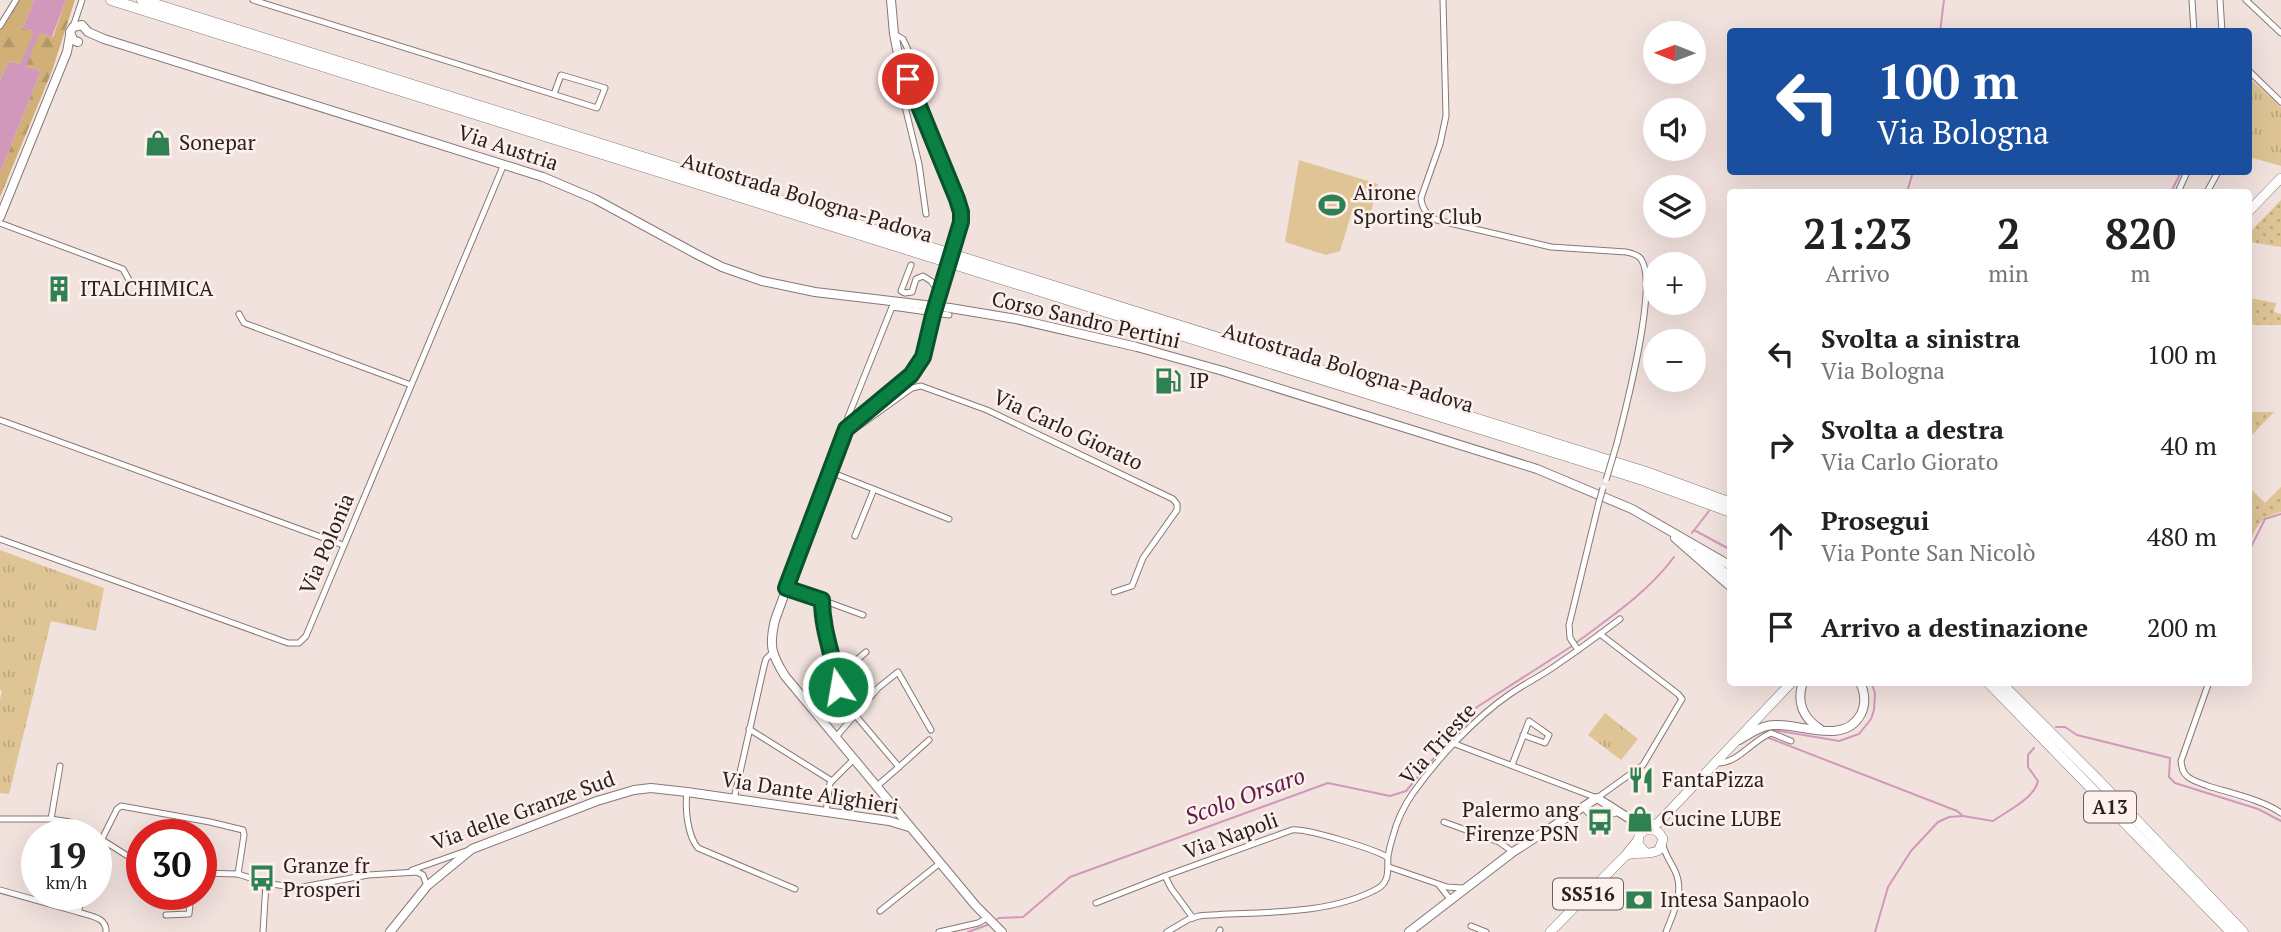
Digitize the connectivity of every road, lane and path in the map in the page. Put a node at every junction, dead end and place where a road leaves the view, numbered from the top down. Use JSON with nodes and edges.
{"nodes":[{"id":1,"x":16,"y":0,"type":"edge"},
{"id":2,"x":82,"y":0,"type":"edge"},
{"id":3,"x":111,"y":0,"type":"edge"},
{"id":4,"x":142,"y":0,"type":"edge"},
{"id":5,"x":254,"y":0,"type":"edge"},
{"id":6,"x":891,"y":0,"type":"edge"},
{"id":7,"x":1443,"y":0,"type":"edge"},
{"id":8,"x":2192,"y":0,"type":"edge"},
{"id":9,"x":2220,"y":0,"type":"edge"},
{"id":10,"x":2246,"y":0,"type":"edge"},
{"id":11,"x":0,"y":26,"type":"edge"},
{"id":12,"x":2194,"y":28,"type":"edge"},
{"id":13,"x":2222,"y":28,"type":"edge"},
{"id":14,"x":79,"y":33,"type":"junction"},
{"id":15,"x":2281,"y":33,"type":"edge"},
{"id":16,"x":894,"y":34,"type":"junction"},
{"id":17,"x":899,"y":59,"type":"junction"},
{"id":18,"x":2252,"y":74,"type":"edge"},
{"id":19,"x":928,"y":93,"type":"dead end"},
{"id":20,"x":554,"y":94,"type":"junction"},
{"id":21,"x":2281,"y":102,"type":"edge"},
{"id":22,"x":504,"y":164,"type":"junction"},
{"id":23,"x":2281,"y":178,"type":"edge"},
{"id":24,"x":2252,"y":208,"type":"edge"},
{"id":25,"x":926,"y":214,"type":"dead end"},
{"id":26,"x":0,"y":217,"type":"edge"},
{"id":27,"x":0,"y":223,"type":"edge"},
{"id":28,"x":911,"y":265,"type":"dead end"},
{"id":29,"x":129,"y":280,"type":"dead end"},
{"id":30,"x":939,"y":296,"type":"junction"},
{"id":31,"x":893,"y":304,"type":"junction"},
{"id":32,"x":239,"y":314,"type":"dead end"},
{"id":33,"x":949,"y":315,"type":"dead end"},
{"id":34,"x":411,"y":385,"type":"junction"},
{"id":35,"x":0,"y":420,"type":"edge"},
{"id":36,"x":844,"y":431,"type":"junction"},
{"id":37,"x":828,"y":471,"type":"junction"},
{"id":38,"x":874,"y":489,"type":"junction"},
{"id":39,"x":1727,"y":502,"type":"edge"},
{"id":40,"x":1727,"y":511,"type":"edge"},
{"id":41,"x":949,"y":519,"type":"dead end"},
{"id":42,"x":1663,"y":526,"type":"junction"},
{"id":43,"x":855,"y":536,"type":"dead end"},
{"id":44,"x":0,"y":540,"type":"edge"},
{"id":45,"x":343,"y":545,"type":"junction"},
{"id":46,"x":1727,"y":564,"type":"edge"},
{"id":47,"x":1727,"y":574,"type":"edge"},
{"id":48,"x":1727,"y":583,"type":"edge"},
{"id":49,"x":786,"y":588,"type":"junction"},
{"id":50,"x":1114,"y":592,"type":"dead end"},
{"id":51,"x":822,"y":600,"type":"junction"},
{"id":52,"x":863,"y":615,"type":"dead end"},
{"id":53,"x":1620,"y":619,"type":"dead end"},
{"id":54,"x":1600,"y":634,"type":"junction"},
{"id":55,"x":1575,"y":646,"type":"junction"},
{"id":56,"x":866,"y":652,"type":"dead end"},
{"id":57,"x":772,"y":653,"type":"junction"},
{"id":58,"x":837,"y":677,"type":"junction"},
{"id":59,"x":1782,"y":686,"type":"edge"},
{"id":60,"x":1796,"y":686,"type":"edge"},
{"id":61,"x":1799,"y":686,"type":"edge"},
{"id":62,"x":1861,"y":686,"type":"edge"},
{"id":63,"x":1992,"y":686,"type":"edge"},
{"id":64,"x":2004,"y":686,"type":"edge"},
{"id":65,"x":2208,"y":686,"type":"edge"},
{"id":66,"x":1769,"y":706,"type":"junction"},
{"id":67,"x":856,"y":715,"type":"junction"},
{"id":68,"x":749,"y":729,"type":"junction"},
{"id":69,"x":931,"y":730,"type":"dead end"},
{"id":70,"x":1826,"y":731,"type":"junction"},
{"id":71,"x":1523,"y":735,"type":"junction"},
{"id":72,"x":836,"y":737,"type":"junction"},
{"id":73,"x":929,"y":740,"type":"dead end"},
{"id":74,"x":1791,"y":741,"type":"dead end"},
{"id":75,"x":1734,"y":743,"type":"junction"},
{"id":76,"x":1455,"y":744,"type":"junction"},
{"id":77,"x":855,"y":759,"type":"junction"},
{"id":78,"x":1715,"y":763,"type":"junction"},
{"id":79,"x":1512,"y":765,"type":"junction"},
{"id":80,"x":60,"y":766,"type":"dead end"},
{"id":81,"x":899,"y":767,"type":"junction"},
{"id":82,"x":832,"y":781,"type":"junction"},
{"id":83,"x":877,"y":786,"type":"junction"},
{"id":84,"x":691,"y":793,"type":"junction"},
{"id":85,"x":1597,"y":797,"type":"junction"},
{"id":86,"x":734,"y":799,"type":"junction"},
{"id":87,"x":1583,"y":807,"type":"junction"},
{"id":88,"x":896,"y":808,"type":"junction"},
{"id":89,"x":1619,"y":811,"type":"junction"},
{"id":90,"x":826,"y":812,"type":"junction"},
{"id":91,"x":2281,"y":813,"type":"edge"},
{"id":92,"x":1667,"y":814,"type":"junction"},
{"id":93,"x":0,"y":819,"type":"edge"},
{"id":94,"x":21,"y":819,"type":"edge"},
{"id":95,"x":51,"y":819,"type":"edge"},
{"id":96,"x":110,"y":819,"type":"edge"},
{"id":97,"x":889,"y":821,"type":"junction"},
{"id":98,"x":1444,"y":822,"type":"dead end"},
{"id":99,"x":901,"y":823,"type":"junction"},
{"id":100,"x":1637,"y":823,"type":"junction"},
{"id":101,"x":1650,"y":828,"type":"junction"},
{"id":102,"x":916,"y":834,"type":"junction"},
{"id":103,"x":1638,"y":837,"type":"junction"},
{"id":104,"x":1662,"y":839,"type":"junction"},
{"id":105,"x":472,"y":849,"type":"junction"},
{"id":106,"x":1513,"y":852,"type":"junction"},
{"id":107,"x":1649,"y":853,"type":"junction"},
{"id":108,"x":1625,"y":856,"type":"junction"},
{"id":109,"x":1387,"y":857,"type":"junction"},
{"id":110,"x":1668,"y":860,"type":"junction"},
{"id":111,"x":940,"y":863,"type":"junction"},
{"id":112,"x":1389,"y":867,"type":"junction"},
{"id":113,"x":405,"y":872,"type":"junction"},
{"id":114,"x":217,"y":873,"type":"edge"},
{"id":115,"x":238,"y":874,"type":"junction"},
{"id":116,"x":1388,"y":875,"type":"junction"},
{"id":117,"x":1165,"y":876,"type":"junction"},
{"id":118,"x":1415,"y":877,"type":"junction"},
{"id":119,"x":266,"y":883,"type":"junction"},
{"id":120,"x":1436,"y":883,"type":"junction"},
{"id":121,"x":427,"y":886,"type":"junction"},
{"id":122,"x":1447,"y":887,"type":"junction"},
{"id":123,"x":1466,"y":888,"type":"junction"},
{"id":124,"x":795,"y":889,"type":"dead end"},
{"id":125,"x":0,"y":890,"type":"edge"},
{"id":126,"x":1452,"y":898,"type":"junction"},
{"id":127,"x":1096,"y":903,"type":"dead end"},
{"id":128,"x":190,"y":910,"type":"edge"},
{"id":129,"x":880,"y":911,"type":"dead end"},
{"id":130,"x":78,"y":912,"type":"joint"},
{"id":131,"x":166,"y":915,"type":"dead end"},
{"id":132,"x":1193,"y":918,"type":"junction"},
{"id":133,"x":990,"y":921,"type":"junction"},
{"id":134,"x":1471,"y":926,"type":"dead end"},
{"id":135,"x":106,"y":932,"type":"edge"},
{"id":136,"x":263,"y":932,"type":"edge"},
{"id":137,"x":390,"y":932,"type":"edge"},
{"id":138,"x":939,"y":932,"type":"edge"},
{"id":139,"x":1002,"y":932,"type":"edge"},
{"id":140,"x":1167,"y":932,"type":"edge"},
{"id":141,"x":1409,"y":932,"type":"edge"},
{"id":142,"x":1486,"y":932,"type":"edge"},
{"id":143,"x":1550,"y":932,"type":"edge"},
{"id":144,"x":1666,"y":932,"type":"edge"},
{"id":145,"x":2231,"y":932,"type":"edge"},
{"id":146,"x":2243,"y":932,"type":"edge"}],
"edges":[{"from":1,"to":11,"type":"street"},
{"from":2,"to":14,"type":"street"},
{"from":3,"to":40,"type":"highway","name":"Autostrada Bologna-Padova"},
{"from":4,"to":39,"type":"highway","name":"Autostrada Bologna-Padova"},
{"from":5,"to":20,"type":"street"},
{"from":6,"to":16,"type":"street"},
{"from":7,"to":55,"type":"street","bridge":true},
{"from":8,"to":12,"type":"street"},
{"from":9,"to":13,"type":"street"},
{"from":10,"to":15,"type":"street"},
{"from":14,"to":22,"type":"street","name":"Via Austria"},
{"from":14,"to":26,"type":"street"},
{"from":16,"to":17,"type":"street"},
{"from":16,"to":19,"type":"street"},
{"from":17,"to":25,"type":"street"},
{"from":17,"to":30,"type":"street","bridge":true},
{"from":18,"to":21,"type":"street"},
{"from":20,"to":20,"type":"street"},
{"from":22,"to":31,"type":"street","name":"Via Austria"},
{"from":22,"to":34,"type":"street","name":"Via Polonia"},
{"from":23,"to":24,"type":"main road"},
{"from":27,"to":29,"type":"street"},
{"from":28,"to":30,"type":"street"},
{"from":30,"to":36,"type":"street","bridge":true},
{"from":31,"to":33,"type":"street"},
{"from":31,"to":36,"type":"street"},
{"from":31,"to":42,"type":"street","name":"Corso Sandro Pertini"},
{"from":32,"to":34,"type":"street"},
{"from":34,"to":45,"type":"street","name":"Via Polonia"},
{"from":35,"to":45,"type":"street"},
{"from":36,"to":37,"type":"street"},
{"from":36,"to":50,"type":"street","name":"Via Carlo Giorato"},
{"from":37,"to":38,"type":"street"},
{"from":37,"to":49,"type":"street"},
{"from":38,"to":41,"type":"street"},
{"from":38,"to":43,"type":"street"},
{"from":42,"to":46,"type":"street","name":"Corso Sandro Pertini"},
{"from":42,"to":47,"type":"street","name":"Corso Sandro Pertini"},
{"from":42,"to":48,"type":"street","name":"Corso Sandro Pertini"},
{"from":44,"to":45,"type":"street","name":"Via Polonia"},
{"from":49,"to":51,"type":"street"},
{"from":49,"to":57,"type":"street"},
{"from":51,"to":52,"type":"street"},
{"from":51,"to":58,"type":"street"},
{"from":53,"to":54,"type":"street","name":"Via Trieste"},
{"from":54,"to":55,"type":"street","name":"Via Trieste"},
{"from":54,"to":85,"type":"street"},
{"from":55,"to":76,"type":"street","name":"Via Trieste"},
{"from":56,"to":58,"type":"street"},
{"from":57,"to":68,"type":"street"},
{"from":57,"to":72,"type":"street"},
{"from":58,"to":67,"type":"street"},
{"from":59,"to":66,"type":"street"},
{"from":60,"to":66,"type":"main road","number":"SS516"},
{"from":61,"to":70,"type":"street"},
{"from":62,"to":70,"type":"street"},
{"from":63,"to":145,"type":"highway","number":"A13"},
{"from":64,"to":146,"type":"highway","number":"A13"},
{"from":65,"to":91,"type":"street"},
{"from":66,"to":75,"type":"main road","number":"SS516"},
{"from":67,"to":69,"type":"street"},
{"from":67,"to":72,"type":"street"},
{"from":67,"to":81,"type":"street"},
{"from":68,"to":82,"type":"street"},
{"from":68,"to":86,"type":"street"},
{"from":70,"to":75,"type":"street"},
{"from":71,"to":71,"type":"street"},
{"from":71,"to":79,"type":"street"},
{"from":72,"to":77,"type":"street"},
{"from":73,"to":81,"type":"street"},
{"from":74,"to":78,"type":"street"},
{"from":75,"to":78,"type":"main road","number":"SS516"},
{"from":76,"to":79,"type":"street"},
{"from":76,"to":109,"type":"street","name":"Via Trieste"},
{"from":77,"to":82,"type":"street"},
{"from":77,"to":83,"type":"street"},
{"from":78,"to":92,"type":"main road","number":"SS516"},
{"from":79,"to":85,"type":"street"},
{"from":80,"to":95,"type":"street"},
{"from":81,"to":83,"type":"street"},
{"from":82,"to":90,"type":"street"},
{"from":83,"to":88,"type":"street"},
{"from":84,"to":86,"type":"street","name":"Via Dante Alighieri"},
{"from":84,"to":105,"type":"street","name":"Via delle Granze Sud"},
{"from":84,"to":124,"type":"street"},
{"from":85,"to":87,"type":"street"},
{"from":85,"to":89,"type":"street"},
{"from":86,"to":90,"type":"street","name":"Via Dante Alighieri"},
{"from":87,"to":89,"type":"street"},
{"from":87,"to":106,"type":"street"},
{"from":88,"to":97,"type":"street"},
{"from":88,"to":99,"type":"street"},
{"from":88,"to":102,"type":"street"},
{"from":89,"to":100,"type":"street"},
{"from":90,"to":97,"type":"street","name":"Via Dante Alighieri"},
{"from":92,"to":101,"type":"main road","number":"SS516"},
{"from":92,"to":104,"type":"main road"},
{"from":93,"to":94,"type":"street"},
{"from":96,"to":115,"type":"street"},
{"from":97,"to":99,"type":"street","name":"Via Dante Alighieri"},
{"from":98,"to":106,"type":"street"},
{"from":99,"to":102,"type":"street","name":"Via Dante Alighieri"},
{"from":100,"to":101,"type":"street"},
{"from":100,"to":103,"type":"street"},
{"from":101,"to":103,"type":"main road","number":"SS516"},
{"from":101,"to":104,"type":"main road"},
{"from":102,"to":111,"type":"street"},
{"from":103,"to":107,"type":"main road"},
{"from":103,"to":108,"type":"main road","number":"SS516"},
{"from":104,"to":107,"type":"main road"},
{"from":104,"to":110,"type":"street"},
{"from":105,"to":113,"type":"street","name":"Via delle Granze Sud"},
{"from":105,"to":121,"type":"street"},
{"from":106,"to":123,"type":"street"},
{"from":107,"to":108,"type":"main road","number":"SS516"},
{"from":107,"to":110,"type":"street"},
{"from":108,"to":143,"type":"main road","number":"SS516"},
{"from":109,"to":112,"type":"street","name":"Via Trieste"},
{"from":109,"to":117,"type":"street","name":"Via Napoli"},
{"from":110,"to":144,"type":"street"},
{"from":111,"to":129,"type":"street"},
{"from":111,"to":133,"type":"street"},
{"from":112,"to":116,"type":"street","name":"Via Trieste"},
{"from":112,"to":118,"type":"street"},
{"from":113,"to":119,"type":"street","name":"Via delle Granze Sud"},
{"from":113,"to":121,"type":"street","name":"Via delle Granze Sud"},
{"from":114,"to":115,"type":"street","name":"Via delle Granze Sud"},
{"from":115,"to":119,"type":"street","name":"Via delle Granze Sud"},
{"from":116,"to":118,"type":"street"},
{"from":116,"to":132,"type":"street"},
{"from":117,"to":127,"type":"street","name":"Via Napoli"},
{"from":117,"to":132,"type":"street","name":"Via Napoli"},
{"from":118,"to":120,"type":"street"},
{"from":119,"to":136,"type":"street"},
{"from":120,"to":122,"type":"street"},
{"from":120,"to":126,"type":"street"},
{"from":121,"to":137,"type":"street"},
{"from":122,"to":123,"type":"street"},
{"from":122,"to":126,"type":"street"},
{"from":123,"to":126,"type":"street"},
{"from":125,"to":130,"type":"street"},
{"from":126,"to":141,"type":"street"},
{"from":128,"to":131,"type":"street"},
{"from":130,"to":135,"type":"street"},
{"from":132,"to":140,"type":"street"},
{"from":133,"to":138,"type":"street"},
{"from":133,"to":139,"type":"street"},
{"from":134,"to":142,"type":"street"}]}
